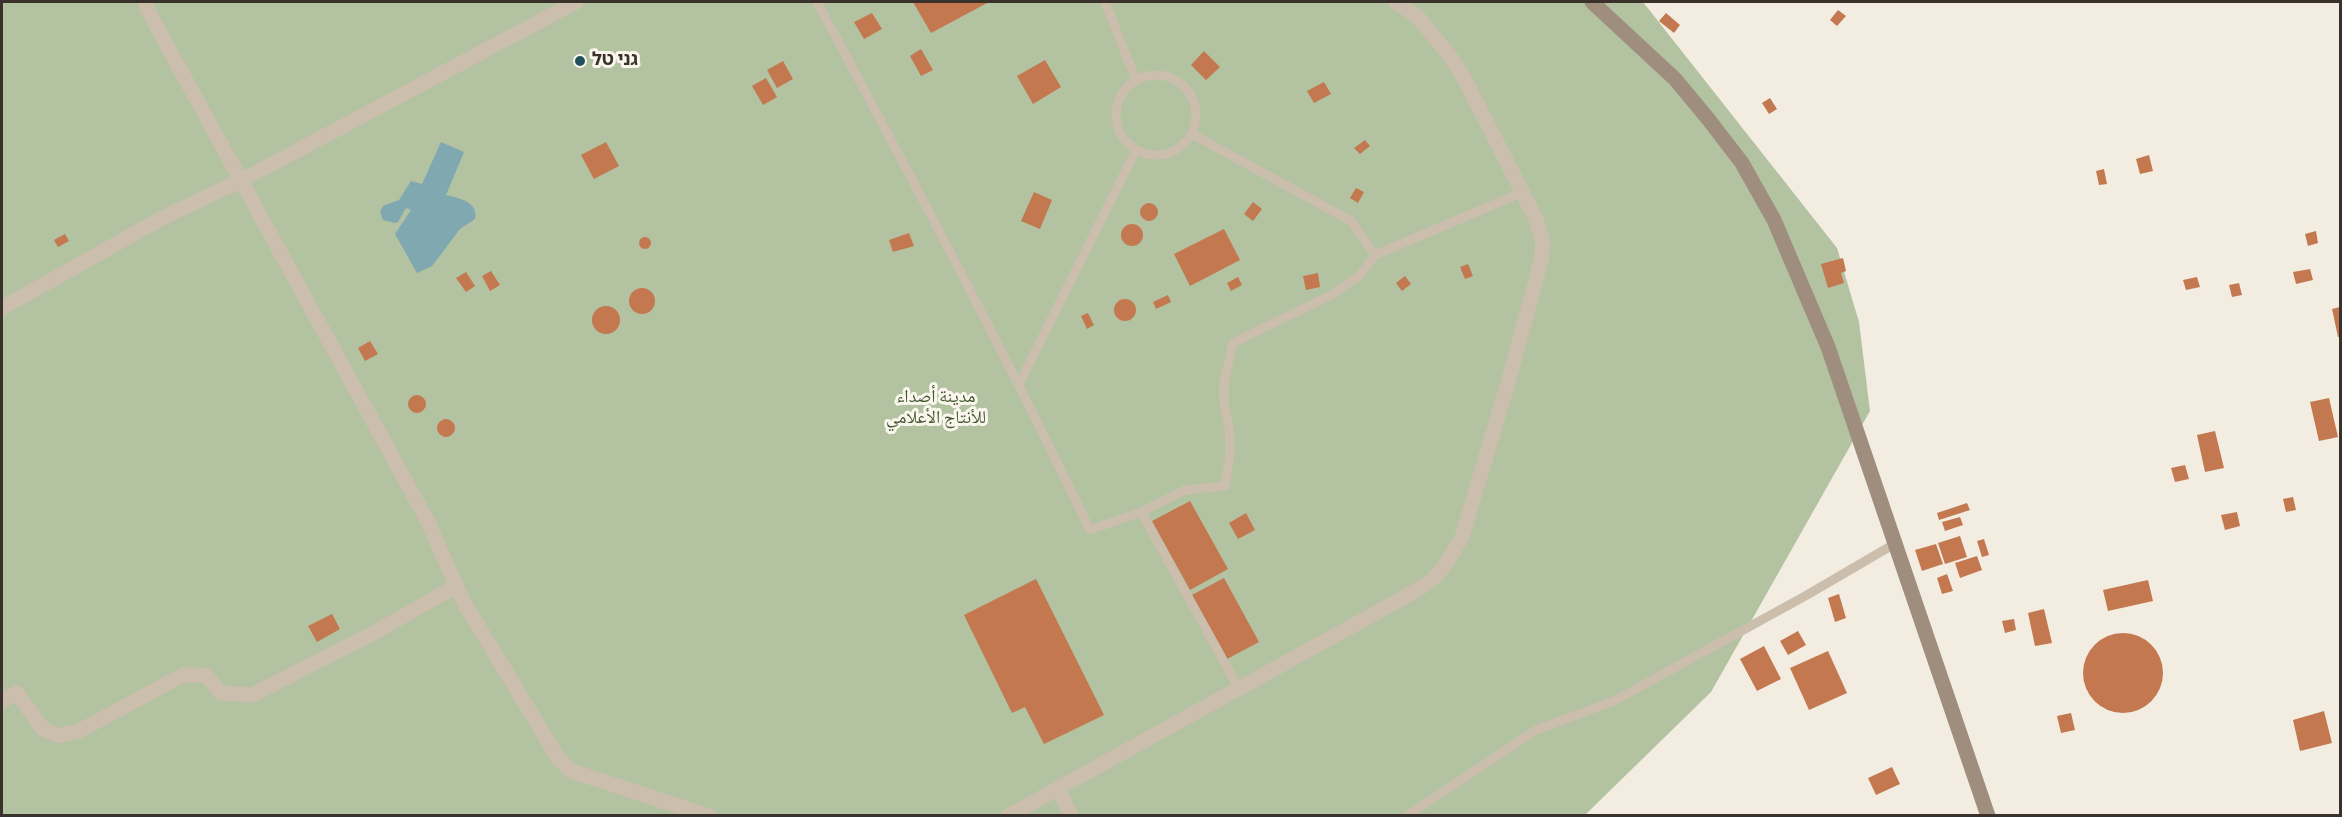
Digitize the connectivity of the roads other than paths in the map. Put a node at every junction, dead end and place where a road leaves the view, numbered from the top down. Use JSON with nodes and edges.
{"nodes":[{"id":1,"x":146,"y":2,"type":"edge"},
{"id":2,"x":576,"y":2,"type":"edge"},
{"id":3,"x":818,"y":2,"type":"edge"},
{"id":4,"x":1105,"y":2,"type":"edge"},
{"id":5,"x":1396,"y":2,"type":"edge"},
{"id":6,"x":1592,"y":2,"type":"edge"},
{"id":7,"x":1136,"y":80,"type":"junction"},
{"id":8,"x":1192,"y":134,"type":"junction"},
{"id":9,"x":1136,"y":150,"type":"junction"},
{"id":10,"x":242,"y":180,"type":"junction"},
{"id":11,"x":1521,"y":194,"type":"junction"},
{"id":12,"x":1375,"y":255,"type":"junction"},
{"id":13,"x":2,"y":308,"type":"edge"},
{"id":14,"x":1019,"y":384,"type":"junction"},
{"id":15,"x":1141,"y":512,"type":"junction"},
{"id":16,"x":1896,"y":543,"type":"junction"},
{"id":17,"x":456,"y":586,"type":"junction"},
{"id":18,"x":1238,"y":687,"type":"junction"},
{"id":19,"x":2,"y":701,"type":"edge"},
{"id":20,"x":1058,"y":788,"type":"junction"},
{"id":21,"x":709,"y":816,"type":"edge"},
{"id":22,"x":1008,"y":816,"type":"edge"},
{"id":23,"x":1071,"y":816,"type":"edge"},
{"id":24,"x":1407,"y":816,"type":"edge"},
{"id":25,"x":1988,"y":816,"type":"edge"}],
"edges":[{"from":1,"to":10,"type":"street"},
{"from":2,"to":10,"type":"street"},
{"from":3,"to":14,"type":"lane"},
{"from":4,"to":7,"type":"lane"},
{"from":5,"to":11,"type":"street"},
{"from":6,"to":16,"type":"main road"},
{"from":7,"to":8,"type":"lane"},
{"from":7,"to":9,"type":"lane"},
{"from":8,"to":9,"type":"lane"},
{"from":8,"to":12,"type":"lane"},
{"from":9,"to":14,"type":"lane"},
{"from":10,"to":13,"type":"street"},
{"from":10,"to":17,"type":"street"},
{"from":11,"to":12,"type":"lane"},
{"from":11,"to":18,"type":"street"},
{"from":12,"to":15,"type":"lane"},
{"from":14,"to":15,"type":"lane"},
{"from":15,"to":18,"type":"lane"},
{"from":16,"to":24,"type":"lane"},
{"from":16,"to":25,"type":"main road"},
{"from":17,"to":19,"type":"street"},
{"from":17,"to":21,"type":"street"},
{"from":18,"to":20,"type":"street"},
{"from":20,"to":22,"type":"street"},
{"from":20,"to":23,"type":"street"}]}
